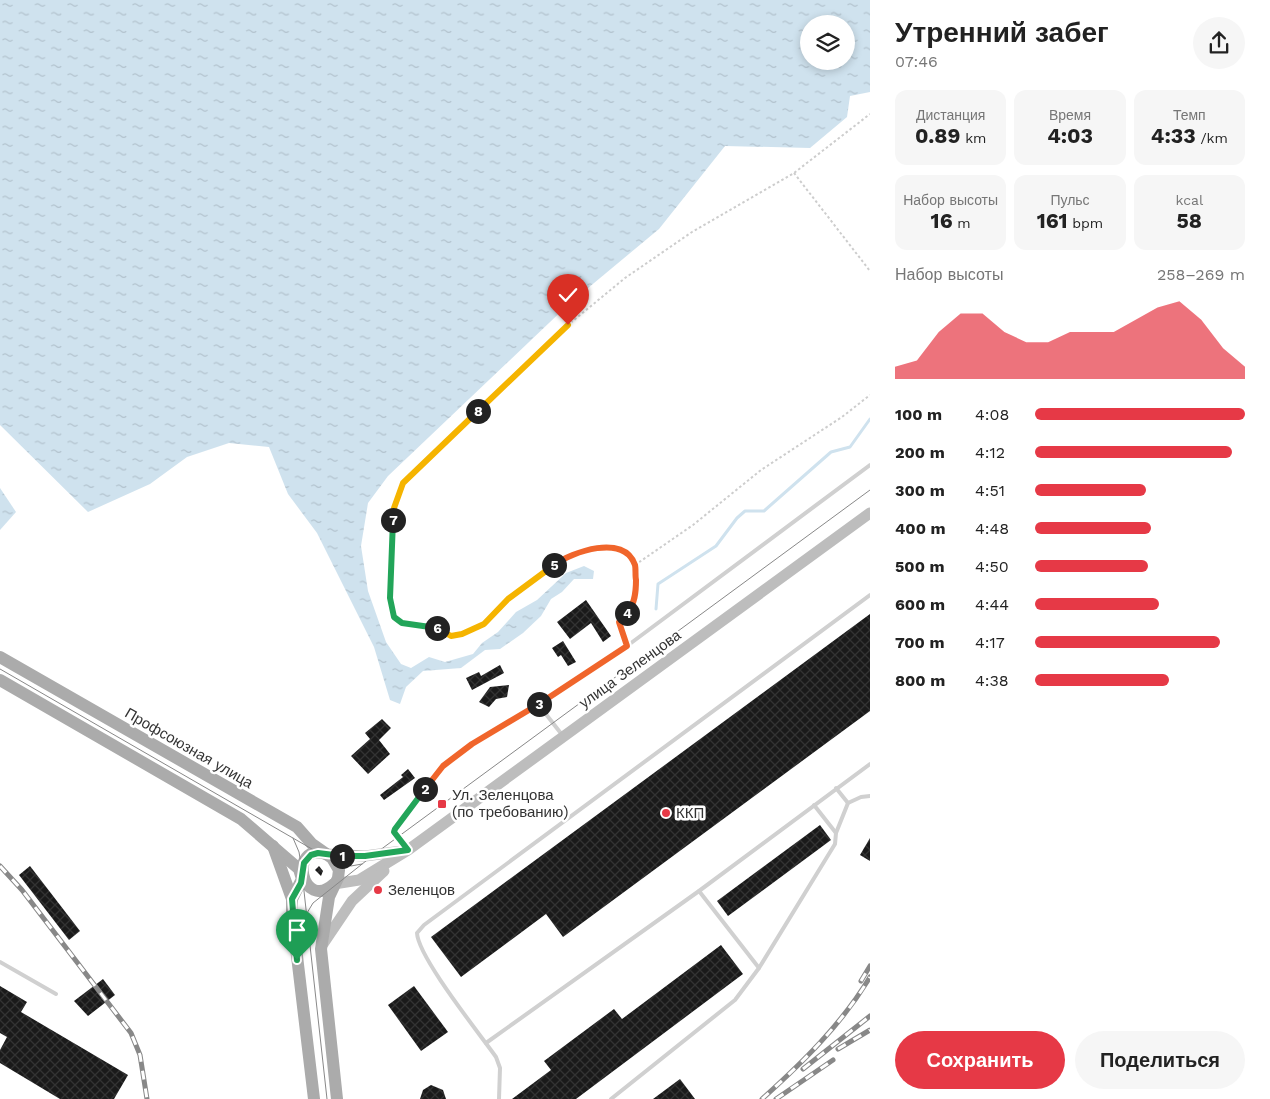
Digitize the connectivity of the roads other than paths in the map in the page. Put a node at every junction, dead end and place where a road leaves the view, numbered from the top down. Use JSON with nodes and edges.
{"nodes":[{"id":1,"x":870,"y":465,"type":"edge"},
{"id":2,"x":870,"y":512,"type":"edge"},
{"id":3,"x":870,"y":595,"type":"edge"},
{"id":4,"x":0,"y":657,"type":"edge"},
{"id":5,"x":0,"y":680,"type":"edge"},
{"id":6,"x":538,"y":704,"type":"junction"},
{"id":7,"x":564,"y":736,"type":"junction"},
{"id":8,"x":870,"y":764,"type":"edge"},
{"id":9,"x":836,"y":788,"type":"junction"},
{"id":10,"x":870,"y":796,"type":"edge"},
{"id":11,"x":848,"y":803,"type":"junction"},
{"id":12,"x":814,"y":805,"type":"junction"},
{"id":13,"x":836,"y":833,"type":"junction"},
{"id":14,"x":272,"y":844,"type":"junction"},
{"id":15,"x":408,"y":850,"type":"junction"},
{"id":16,"x":326,"y":854,"type":"junction"},
{"id":17,"x":302,"y":875,"type":"junction"},
{"id":18,"x":333,"y":885,"type":"junction"},
{"id":19,"x":700,"y":891,"type":"junction"},
{"id":20,"x":292,"y":899,"type":"junction"},
{"id":21,"x":321,"y":949,"type":"junction"},
{"id":22,"x":0,"y":962,"type":"edge"},
{"id":23,"x":759,"y":968,"type":"junction"},
{"id":24,"x":56,"y":994,"type":"dead end"},
{"id":25,"x":486,"y":1043,"type":"junction"},
{"id":26,"x":314,"y":1099,"type":"edge"},
{"id":27,"x":337,"y":1099,"type":"edge"},
{"id":28,"x":498,"y":1099,"type":"edge"},
{"id":29,"x":611,"y":1099,"type":"edge"}],
"edges":[{"from":1,"to":6,"type":"lane"},
{"from":2,"to":7,"type":"main road","name":"улица Зеленцова"},
{"from":3,"to":25,"type":"lane"},
{"from":4,"to":16,"type":"main road","name":"Профсоюзная улица"},
{"from":5,"to":14,"type":"main road"},
{"from":6,"to":7,"type":"lane"},
{"from":6,"to":15,"type":"lane"},
{"from":7,"to":15,"type":"main road","name":"улица Зеленцова"},
{"from":8,"to":9,"type":"lane"},
{"from":9,"to":11,"type":"lane"},
{"from":9,"to":12,"type":"lane"},
{"from":10,"to":11,"type":"lane"},
{"from":11,"to":13,"type":"lane"},
{"from":12,"to":13,"type":"lane"},
{"from":12,"to":19,"type":"lane"},
{"from":13,"to":23,"type":"lane"},
{"from":14,"to":17,"type":"main road"},
{"from":14,"to":20,"type":"main road"},
{"from":15,"to":16,"type":"main road","name":"улица Зеленцова"},
{"from":15,"to":18,"type":"main road","name":"улица Зеленцова"},
{"from":15,"to":21,"type":"main road"},
{"from":16,"to":17,"type":"main road"},
{"from":16,"to":18,"type":"main road","name":"Профсоюзная улица"},
{"from":17,"to":18,"type":"main road"},
{"from":17,"to":20,"type":"main road"},
{"from":18,"to":21,"type":"main road","name":"Профсоюзная улица"},
{"from":19,"to":23,"type":"lane"},
{"from":19,"to":25,"type":"lane"},
{"from":20,"to":26,"type":"main road"},
{"from":21,"to":27,"type":"main road","name":"Профсоюзная улица"},
{"from":22,"to":24,"type":"lane"},
{"from":23,"to":29,"type":"lane"},
{"from":25,"to":28,"type":"lane"}]}
